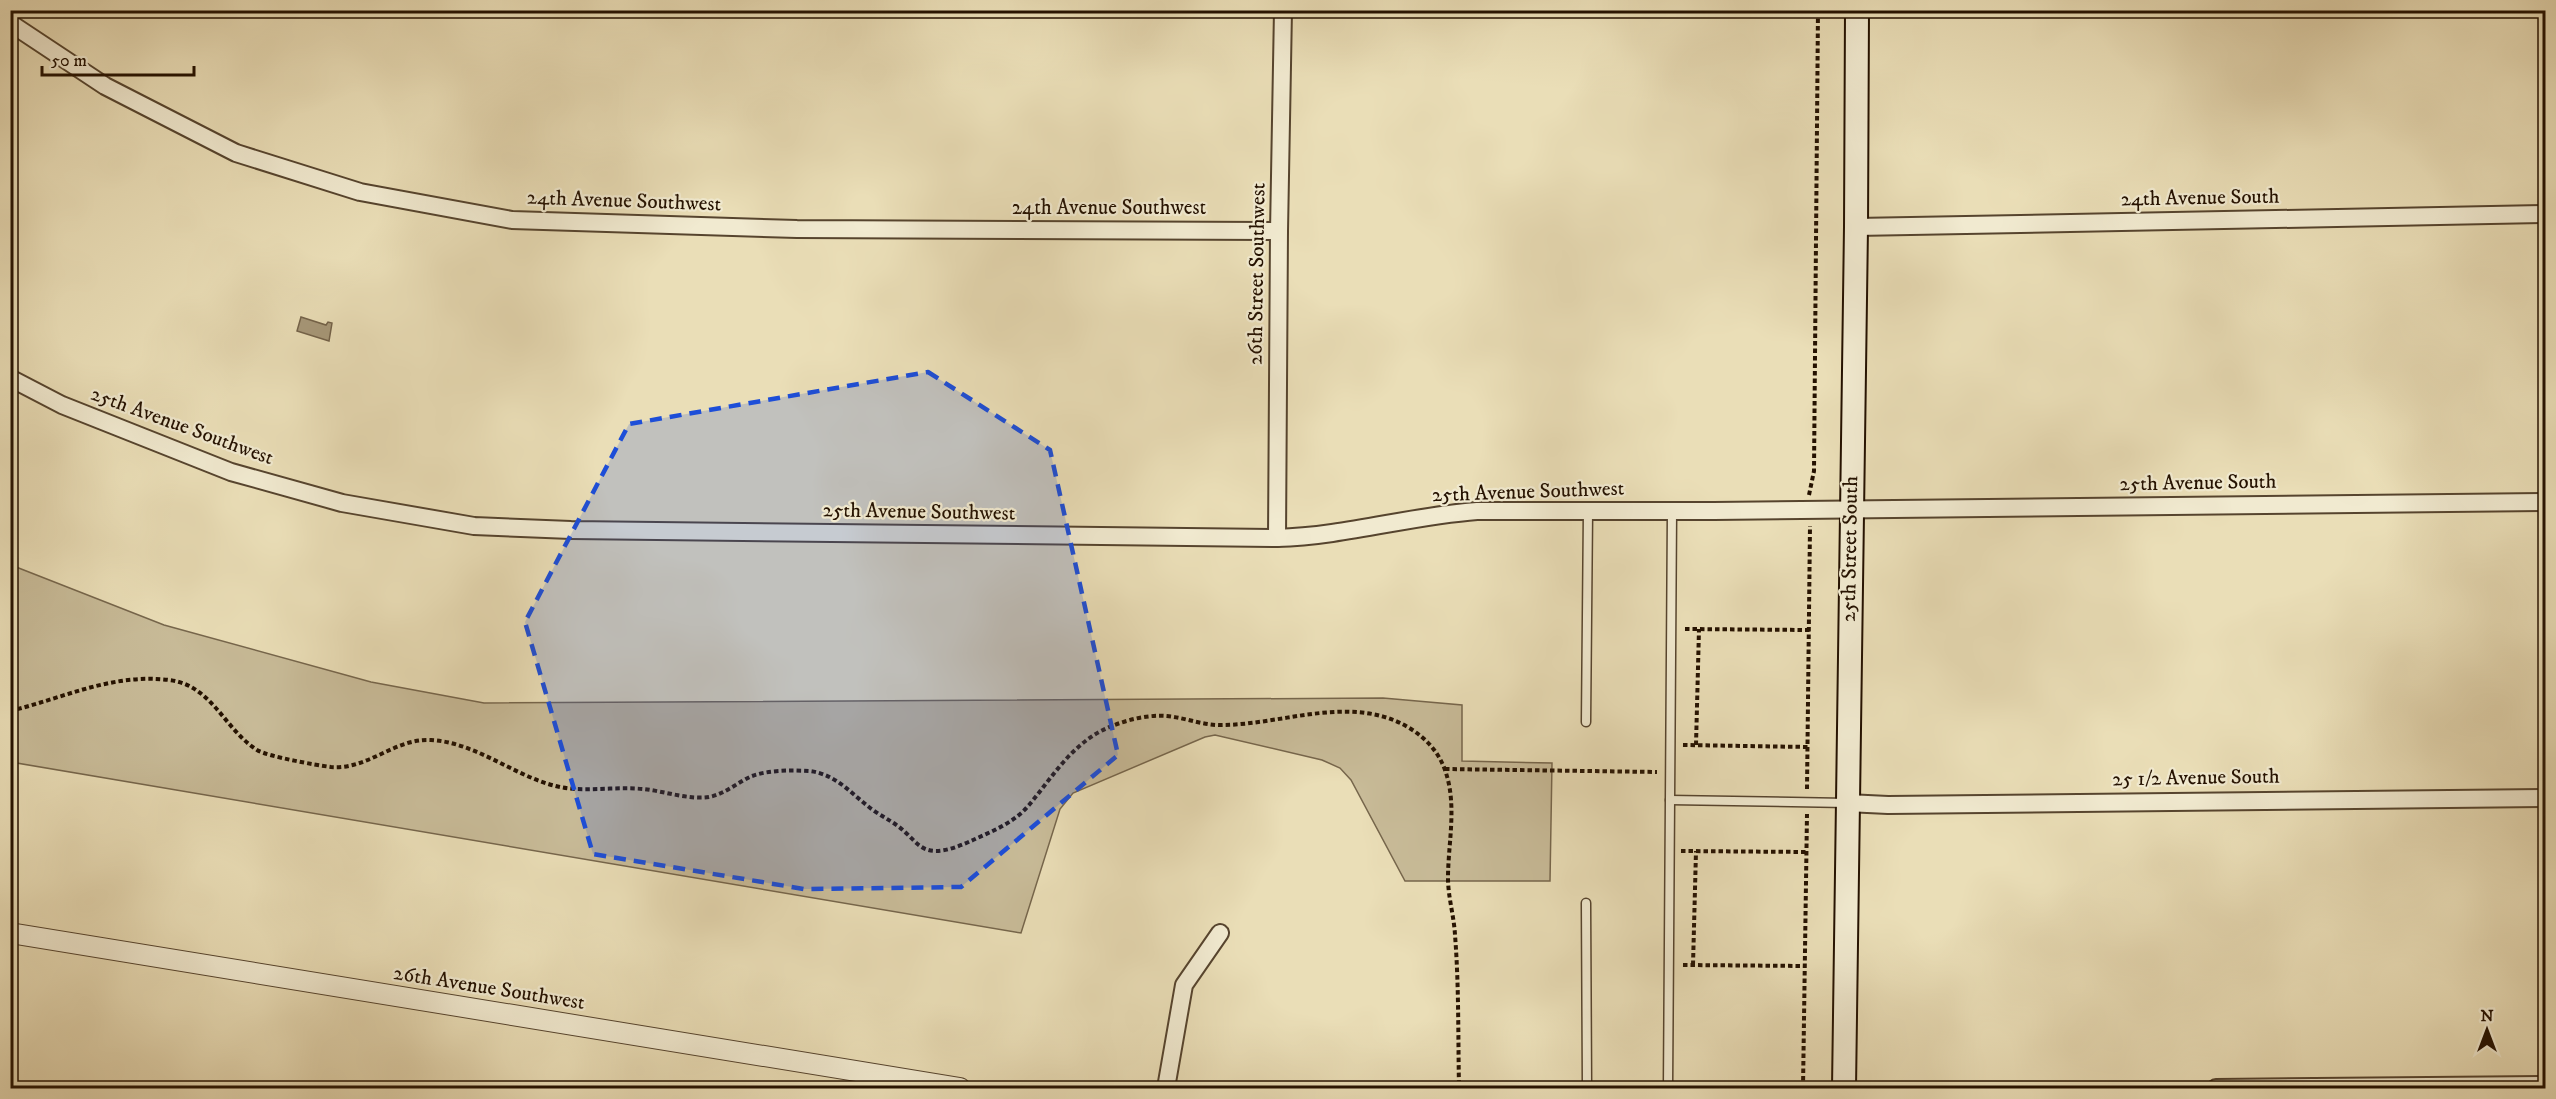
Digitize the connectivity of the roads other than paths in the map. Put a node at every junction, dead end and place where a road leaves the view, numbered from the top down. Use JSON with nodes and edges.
{"nodes":[{"id":1,"x":1283,"y":10,"type":"edge"},
{"id":2,"x":1857,"y":10,"type":"edge"},
{"id":3,"x":10,"y":23,"type":"edge"},
{"id":4,"x":2546,"y":214,"type":"edge"},
{"id":5,"x":1856,"y":227,"type":"junction"},
{"id":6,"x":1279,"y":231,"type":"junction"},
{"id":7,"x":10,"y":378,"type":"edge"},
{"id":8,"x":2546,"y":502,"type":"edge"},
{"id":9,"x":1851,"y":509,"type":"junction"},
{"id":10,"x":1588,"y":511,"type":"junction"},
{"id":11,"x":1672,"y":511,"type":"junction"},
{"id":12,"x":1277,"y":538,"type":"junction"},
{"id":13,"x":1586,"y":722,"type":"dead end"},
{"id":14,"x":2546,"y":798,"type":"edge"},
{"id":15,"x":1670,"y":800,"type":"junction"},
{"id":16,"x":1847,"y":803,"type":"junction"},
{"id":17,"x":1586,"y":903,"type":"dead end"},
{"id":18,"x":10,"y":933,"type":"edge"},
{"id":19,"x":1220,"y":933,"type":"dead end"},
{"id":20,"x":2546,"y":1085,"type":"edge"},
{"id":21,"x":960,"y":1089,"type":"edge"},
{"id":22,"x":1166,"y":1089,"type":"edge"},
{"id":23,"x":1587,"y":1089,"type":"edge"},
{"id":24,"x":1668,"y":1089,"type":"edge"},
{"id":25,"x":1844,"y":1089,"type":"edge"},
{"id":26,"x":2216,"y":1089,"type":"edge"}],
"edges":[{"from":1,"to":6,"type":"street","name":"26th Street Southwest"},
{"from":2,"to":5,"type":"main road","name":"25th Street South"},
{"from":3,"to":6,"type":"street","name":"24th Avenue Southwest"},
{"from":4,"to":5,"type":"street","name":"24th Avenue South"},
{"from":5,"to":9,"type":"main road","name":"25th Street South"},
{"from":6,"to":12,"type":"street","name":"26th Street Southwest"},
{"from":7,"to":12,"type":"street","name":"25th Avenue Southwest"},
{"from":8,"to":9,"type":"street","name":"25th Avenue South"},
{"from":9,"to":11,"type":"street","name":"25th Avenue Southwest"},
{"from":9,"to":16,"type":"main road","name":"25th Street South"},
{"from":10,"to":11,"type":"street","name":"25th Avenue Southwest"},
{"from":10,"to":12,"type":"street","name":"25th Avenue Southwest"},
{"from":10,"to":13,"type":"lane"},
{"from":11,"to":15,"type":"lane"},
{"from":14,"to":16,"type":"street","name":"25 1/2 Avenue South"},
{"from":15,"to":16,"type":"lane"},
{"from":15,"to":24,"type":"lane"},
{"from":16,"to":25,"type":"main road","name":"25th Street South"},
{"from":17,"to":23,"type":"lane"},
{"from":18,"to":21,"type":"street","name":"26th Avenue Southwest"},
{"from":19,"to":22,"type":"street"},
{"from":20,"to":26,"type":"street"}]}
